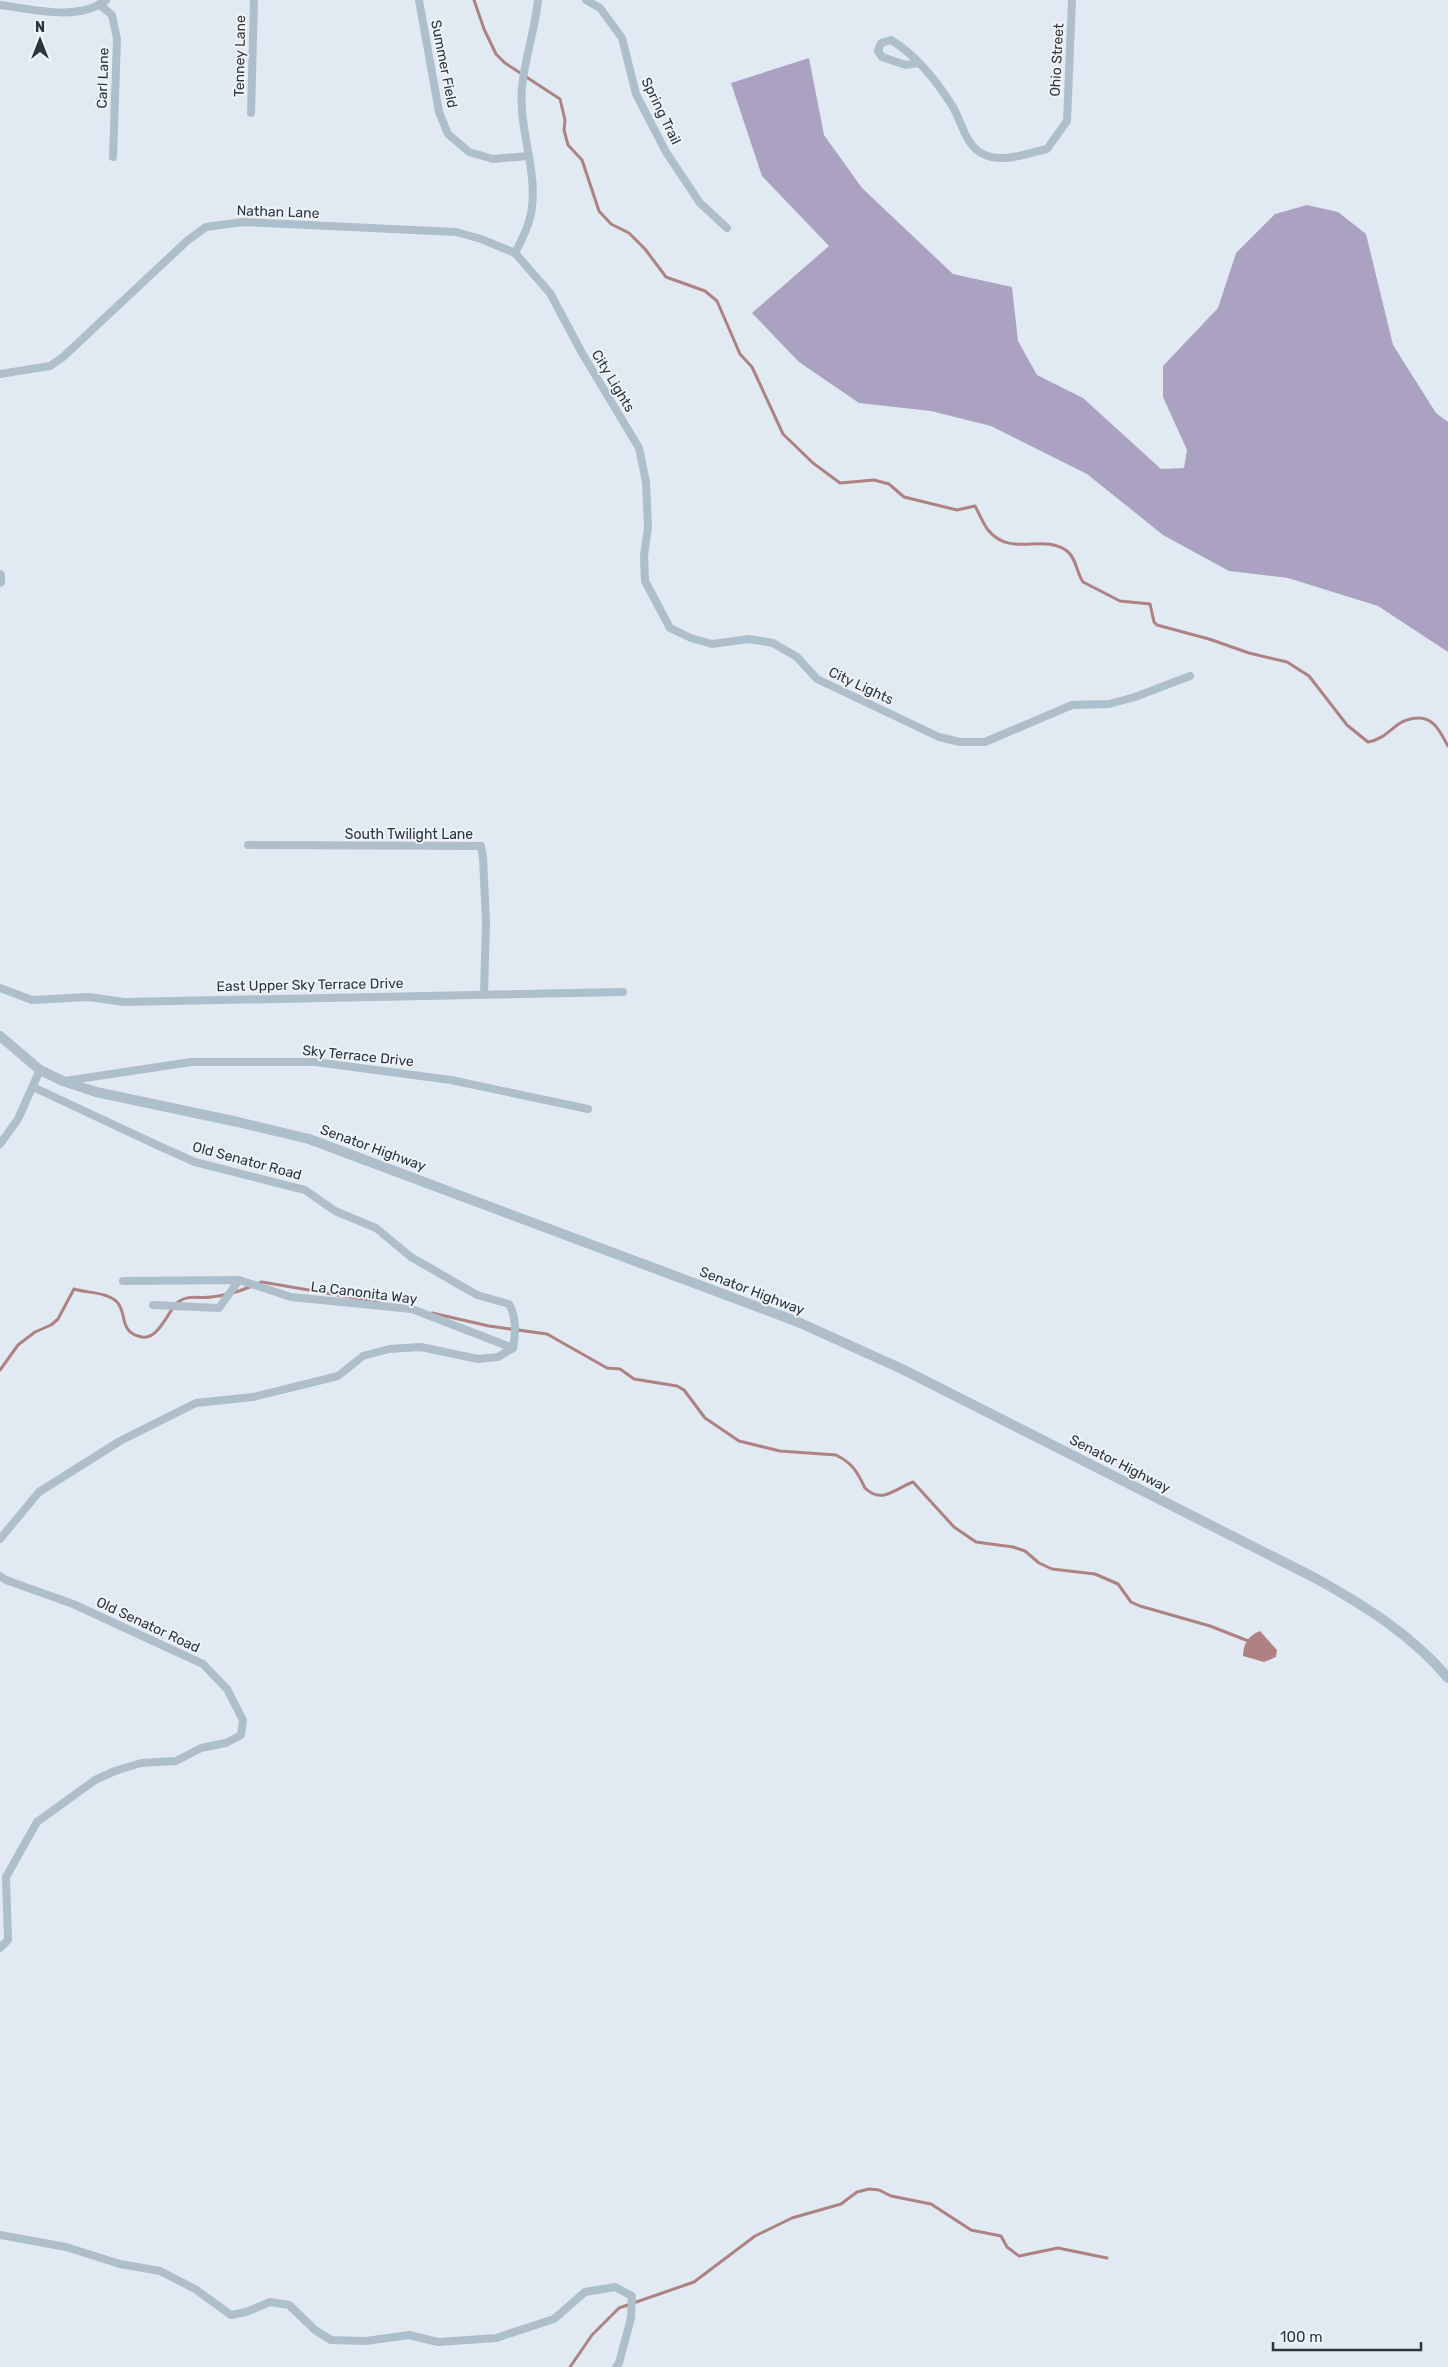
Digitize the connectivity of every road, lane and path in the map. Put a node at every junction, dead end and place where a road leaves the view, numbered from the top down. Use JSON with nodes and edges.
{"nodes":[{"id":1,"x":254,"y":0,"type":"edge"},
{"id":2,"x":419,"y":0,"type":"edge"},
{"id":3,"x":538,"y":0,"type":"edge"},
{"id":4,"x":586,"y":0,"type":"edge"},
{"id":5,"x":1072,"y":0,"type":"edge"},
{"id":6,"x":103,"y":2,"type":"edge"},
{"id":7,"x":0,"y":5,"type":"edge"},
{"id":8,"x":918,"y":63,"type":"junction"},
{"id":9,"x":251,"y":113,"type":"dead end"},
{"id":10,"x":528,"y":156,"type":"junction"},
{"id":11,"x":112,"y":157,"type":"dead end"},
{"id":12,"x":727,"y":228,"type":"dead end"},
{"id":13,"x":515,"y":253,"type":"junction"},
{"id":14,"x":0,"y":374,"type":"edge"},
{"id":15,"x":0,"y":575,"type":"edge"},
{"id":16,"x":0,"y":582,"type":"edge"},
{"id":17,"x":1190,"y":676,"type":"dead end"},
{"id":18,"x":248,"y":845,"type":"dead end"},
{"id":19,"x":0,"y":988,"type":"edge"},
{"id":20,"x":623,"y":992,"type":"dead end"},
{"id":21,"x":484,"y":994,"type":"junction"},
{"id":22,"x":1,"y":1039,"type":"edge"},
{"id":23,"x":40,"y":1070,"type":"junction"},
{"id":24,"x":63,"y":1081,"type":"junction"},
{"id":25,"x":33,"y":1086,"type":"junction"},
{"id":26,"x":588,"y":1109,"type":"dead end"},
{"id":27,"x":0,"y":1144,"type":"edge"},
{"id":28,"x":238,"y":1280,"type":"junction"},
{"id":29,"x":123,"y":1281,"type":"dead end"},
{"id":30,"x":153,"y":1305,"type":"dead end"},
{"id":31,"x":513,"y":1348,"type":"junction"},
{"id":32,"x":0,"y":1539,"type":"edge"},
{"id":33,"x":0,"y":1576,"type":"edge"},
{"id":34,"x":1448,"y":1678,"type":"edge"},
{"id":35,"x":0,"y":1948,"type":"edge"},
{"id":36,"x":0,"y":2235,"type":"edge"},
{"id":37,"x":616,"y":2367,"type":"edge"}],
"edges":[{"from":1,"to":9,"type":"street","name":"Tenney Lane"},
{"from":2,"to":10,"type":"street","name":"Summer Field"},
{"from":3,"to":10,"type":"street"},
{"from":4,"to":12,"type":"street","name":"Spring Trail"},
{"from":5,"to":8,"type":"street","name":"Ohio Street"},
{"from":6,"to":7,"type":"street"},
{"from":6,"to":11,"type":"street","name":"Carl Lane"},
{"from":8,"to":8,"type":"street"},
{"from":10,"to":13,"type":"street"},
{"from":13,"to":14,"type":"street","name":"Nathan Lane"},
{"from":13,"to":17,"type":"street","name":"City Lights"},
{"from":15,"to":16,"type":"street"},
{"from":18,"to":21,"type":"street","name":"South Twilight Lane"},
{"from":19,"to":21,"type":"street","name":"East Upper Sky Terrace Drive"},
{"from":20,"to":21,"type":"street","name":"East Upper Sky Terrace Drive"},
{"from":22,"to":23,"type":"street","name":"Senator Highway"},
{"from":23,"to":24,"type":"street","name":"Senator Highway"},
{"from":23,"to":25,"type":"street"},
{"from":24,"to":26,"type":"street","name":"Sky Terrace Drive"},
{"from":24,"to":34,"type":"street","name":"Senator Highway"},
{"from":25,"to":27,"type":"street"},
{"from":25,"to":31,"type":"street","name":"Old Senator Road"},
{"from":28,"to":29,"type":"street","name":"La Canonita Way"},
{"from":28,"to":30,"type":"street"},
{"from":28,"to":31,"type":"street","name":"La Canonita Way"},
{"from":31,"to":32,"type":"street"},
{"from":33,"to":35,"type":"street","name":"Old Senator Road"},
{"from":36,"to":37,"type":"street"}]}
